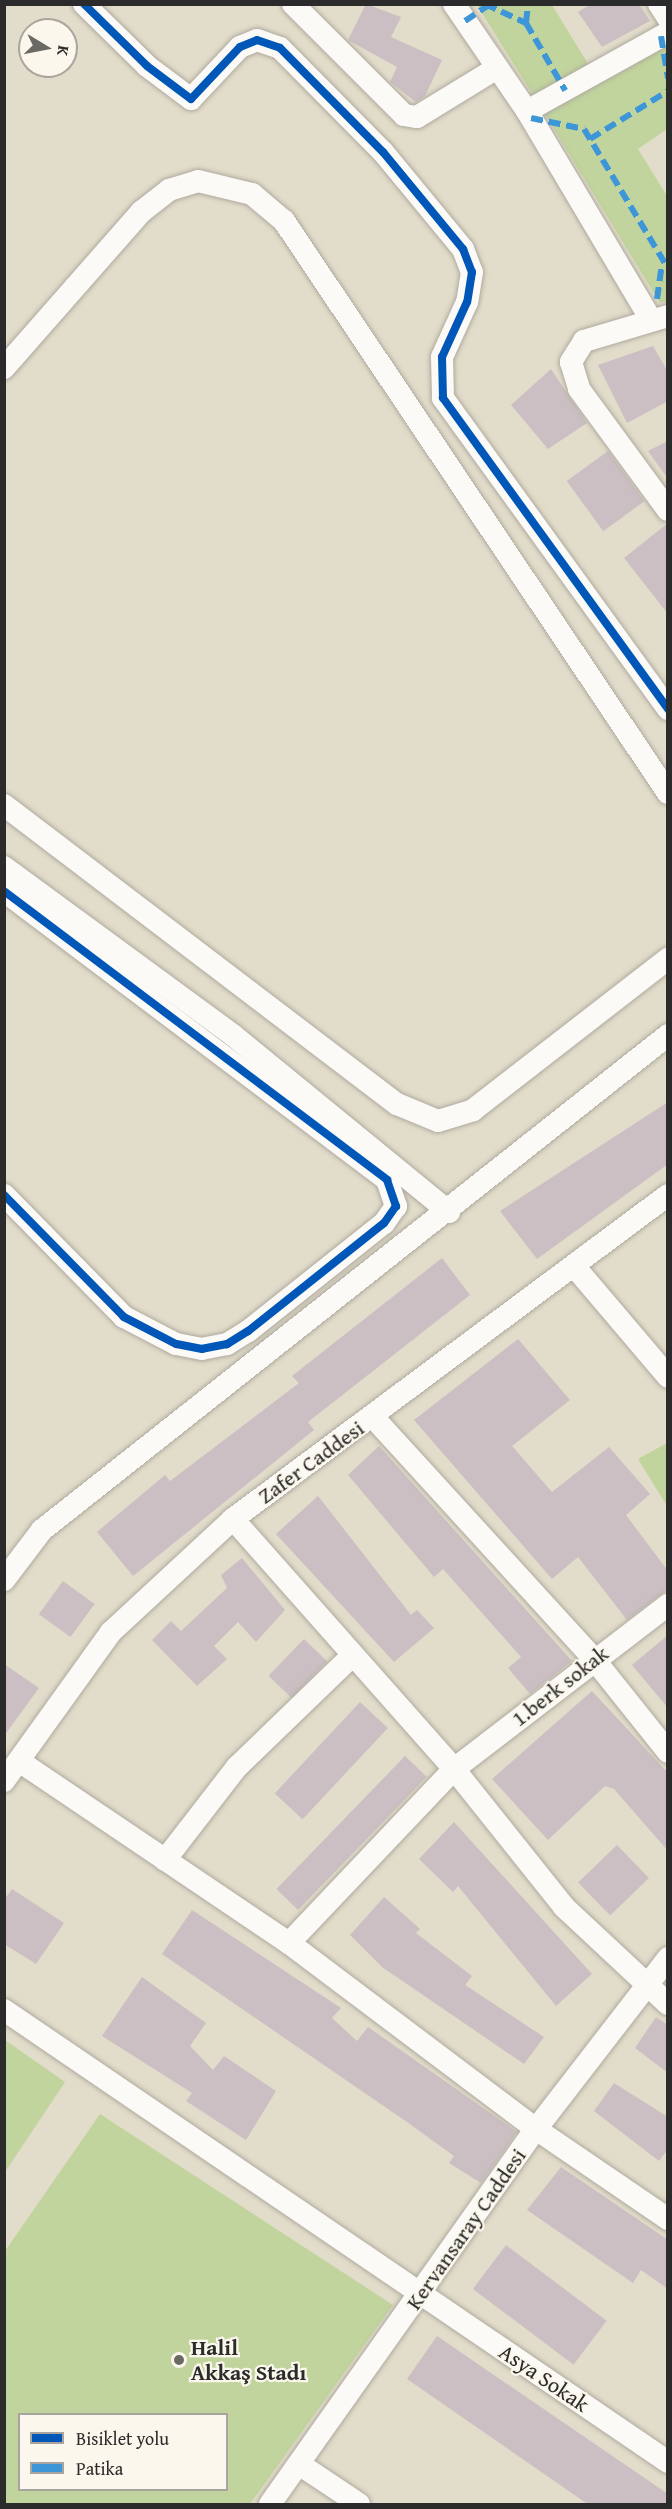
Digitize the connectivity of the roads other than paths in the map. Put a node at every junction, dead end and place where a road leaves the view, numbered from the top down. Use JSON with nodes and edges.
{"nodes":[{"id":1,"x":84,"y":4,"type":"edge"},
{"id":2,"x":293,"y":4,"type":"edge"},
{"id":3,"x":454,"y":4,"type":"edge"},
{"id":4,"x":658,"y":4,"type":"edge"},
{"id":5,"x":668,"y":18,"type":"edge"},
{"id":6,"x":668,"y":33,"type":"edge"},
{"id":7,"x":497,"y":68,"type":"junction"},
{"id":8,"x":526,"y":111,"type":"junction"},
{"id":9,"x":659,"y":318,"type":"edge"},
{"id":10,"x":4,"y":368,"type":"edge"},
{"id":11,"x":668,"y":510,"type":"edge"},
{"id":12,"x":668,"y":709,"type":"edge"},
{"id":13,"x":668,"y":793,"type":"edge"},
{"id":14,"x":4,"y":806,"type":"edge"},
{"id":15,"x":4,"y":867,"type":"edge"},
{"id":16,"x":4,"y":891,"type":"edge"},
{"id":17,"x":668,"y":959,"type":"edge"},
{"id":18,"x":668,"y":1035,"type":"edge"},
{"id":19,"x":4,"y":1195,"type":"edge"},
{"id":20,"x":668,"y":1196,"type":"edge"},
{"id":21,"x":449,"y":1212,"type":"junction"},
{"id":22,"x":574,"y":1266,"type":"junction"},
{"id":23,"x":668,"y":1377,"type":"edge"},
{"id":24,"x":373,"y":1417,"type":"junction"},
{"id":25,"x":233,"y":1519,"type":"junction"},
{"id":26,"x":4,"y":1581,"type":"edge"},
{"id":27,"x":668,"y":1605,"type":"edge"},
{"id":28,"x":353,"y":1655,"type":"junction"},
{"id":29,"x":593,"y":1658,"type":"junction"},
{"id":30,"x":668,"y":1752,"type":"edge"},
{"id":31,"x":19,"y":1761,"type":"junction"},
{"id":32,"x":454,"y":1769,"type":"junction"},
{"id":33,"x":4,"y":1781,"type":"edge"},
{"id":34,"x":165,"y":1860,"type":"junction"},
{"id":35,"x":289,"y":1943,"type":"junction"},
{"id":36,"x":668,"y":1958,"type":"edge"},
{"id":37,"x":646,"y":1989,"type":"junction"},
{"id":38,"x":668,"y":2004,"type":"edge"},
{"id":39,"x":4,"y":2010,"type":"edge"},
{"id":40,"x":536,"y":2129,"type":"junction"},
{"id":41,"x":668,"y":2219,"type":"edge"},
{"id":42,"x":420,"y":2295,"type":"junction"},
{"id":43,"x":668,"y":2462,"type":"edge"},
{"id":44,"x":299,"y":2464,"type":"junction"},
{"id":45,"x":270,"y":2505,"type":"edge"},
{"id":46,"x":358,"y":2505,"type":"edge"}],
"edges":[{"from":1,"to":12,"type":"street"},
{"from":2,"to":7,"type":"street"},
{"from":3,"to":7,"type":"street"},
{"from":4,"to":5,"type":"street"},
{"from":6,"to":8,"type":"street"},
{"from":7,"to":8,"type":"street"},
{"from":8,"to":9,"type":"street"},
{"from":9,"to":11,"type":"street"},
{"from":10,"to":13,"type":"street"},
{"from":14,"to":17,"type":"street"},
{"from":15,"to":21,"type":"street"},
{"from":16,"to":19,"type":"street"},
{"from":18,"to":21,"type":"street"},
{"from":20,"to":22,"type":"street","name":"Zafer Caddesi"},
{"from":21,"to":26,"type":"street"},
{"from":22,"to":23,"type":"street"},
{"from":22,"to":24,"type":"street","name":"Zafer Caddesi"},
{"from":24,"to":25,"type":"street","name":"Zafer Caddesi"},
{"from":24,"to":29,"type":"street"},
{"from":25,"to":28,"type":"street"},
{"from":25,"to":31,"type":"street","name":"Zafer Caddesi"},
{"from":27,"to":29,"type":"street","name":"1.berk sokak"},
{"from":28,"to":32,"type":"street"},
{"from":28,"to":34,"type":"street"},
{"from":29,"to":30,"type":"street"},
{"from":29,"to":32,"type":"street","name":"1.berk sokak"},
{"from":31,"to":33,"type":"street","name":"Zafer Caddesi"},
{"from":31,"to":34,"type":"street"},
{"from":32,"to":35,"type":"street","name":"1.berk sokak"},
{"from":32,"to":37,"type":"street"},
{"from":34,"to":35,"type":"street"},
{"from":35,"to":40,"type":"street"},
{"from":36,"to":37,"type":"street","name":"Kervansaray Caddesi"},
{"from":37,"to":38,"type":"street"},
{"from":37,"to":40,"type":"street","name":"Kervansaray Caddesi"},
{"from":39,"to":42,"type":"street","name":"Asya Sokak"},
{"from":40,"to":41,"type":"street"},
{"from":40,"to":42,"type":"street","name":"Kervansaray Caddesi"},
{"from":42,"to":43,"type":"street","name":"Asya Sokak"},
{"from":42,"to":44,"type":"street","name":"Kervansaray Caddesi"},
{"from":44,"to":45,"type":"street","name":"Kervansaray Caddesi"},
{"from":44,"to":46,"type":"street"}]}
